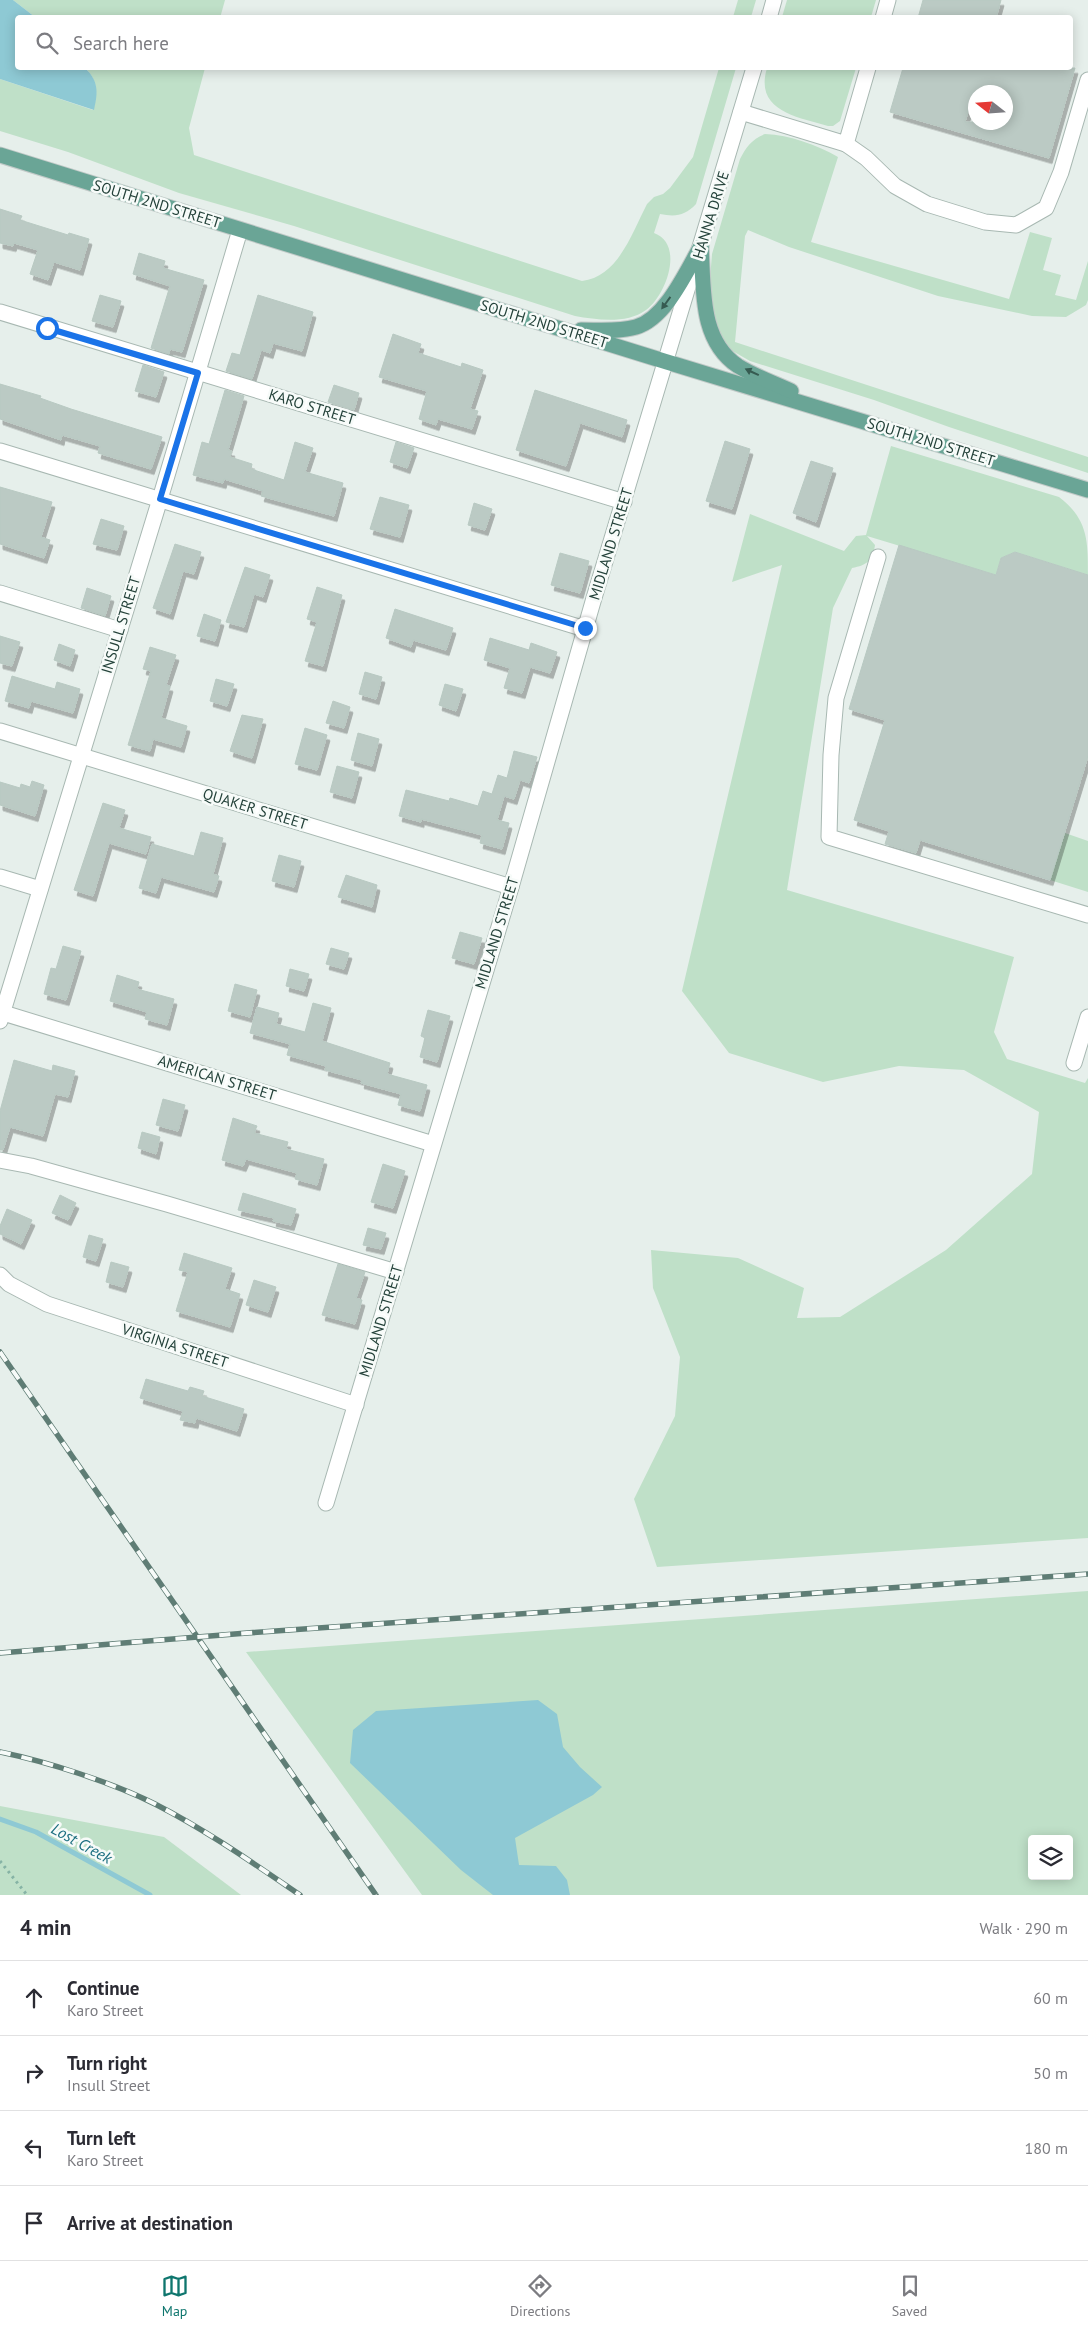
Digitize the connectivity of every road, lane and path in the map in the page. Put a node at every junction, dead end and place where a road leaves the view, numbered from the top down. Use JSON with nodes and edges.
{"nodes":[{"id":1,"x":774,"y":0,"type":"edge"},
{"id":2,"x":888,"y":0,"type":"edge"},
{"id":3,"x":770,"y":15,"type":"edge"},
{"id":4,"x":884,"y":15,"type":"edge"},
{"id":5,"x":753,"y":70,"type":"edge"},
{"id":6,"x":867,"y":70,"type":"edge"},
{"id":7,"x":1088,"y":80,"type":"edge"},
{"id":8,"x":741,"y":112,"type":"junction"},
{"id":9,"x":846,"y":144,"type":"junction"},
{"id":10,"x":0,"y":156,"type":"edge"},
{"id":11,"x":240,"y":230,"type":"junction"},
{"id":12,"x":701,"y":246,"type":"junction"},
{"id":13,"x":0,"y":312,"type":"edge"},
{"id":14,"x":565,"y":331,"type":"junction"},
{"id":15,"x":667,"y":362,"type":"junction"},
{"id":16,"x":198,"y":373,"type":"junction"},
{"id":17,"x":843,"y":415,"type":"junction"},
{"id":18,"x":0,"y":451,"type":"edge"},
{"id":19,"x":1088,"y":490,"type":"edge"},
{"id":20,"x":160,"y":499,"type":"junction"},
{"id":21,"x":624,"y":502,"type":"junction"},
{"id":22,"x":878,"y":557,"type":"dead end"},
{"id":23,"x":0,"y":593,"type":"edge"},
{"id":24,"x":585,"y":628,"type":"junction"},
{"id":25,"x":120,"y":630,"type":"junction"},
{"id":26,"x":0,"y":732,"type":"edge"},
{"id":27,"x":81,"y":756,"type":"junction"},
{"id":28,"x":0,"y":877,"type":"edge"},
{"id":29,"x":511,"y":887,"type":"junction"},
{"id":30,"x":40,"y":889,"type":"junction"},
{"id":31,"x":1088,"y":915,"type":"edge"},
{"id":32,"x":1,"y":1015,"type":"edge"},
{"id":33,"x":1088,"y":1017,"type":"edge"},
{"id":34,"x":1074,"y":1063,"type":"dead end"},
{"id":35,"x":433,"y":1144,"type":"junction"},
{"id":36,"x":0,"y":1160,"type":"edge"},
{"id":37,"x":396,"y":1272,"type":"junction"},
{"id":38,"x":0,"y":1275,"type":"edge"},
{"id":39,"x":356,"y":1405,"type":"junction"},
{"id":40,"x":326,"y":1503,"type":"dead end"},
{"id":41,"x":0,"y":1861,"type":"edge"},
{"id":42,"x":27,"y":1895,"type":"edge"}],
"edges":[{"from":1,"to":3,"type":"street"},
{"from":2,"to":4,"type":"street"},
{"from":5,"to":8,"type":"street","name":"HANNA DRIVE"},
{"from":6,"to":9,"type":"street"},
{"from":7,"to":9,"type":"street"},
{"from":8,"to":9,"type":"street"},
{"from":8,"to":12,"type":"street","name":"HANNA DRIVE"},
{"from":10,"to":11,"type":"main road","name":"SOUTH 2ND STREET"},
{"from":11,"to":14,"type":"main road","name":"SOUTH 2ND STREET"},
{"from":11,"to":16,"type":"street","name":"INSULL STREET"},
{"from":12,"to":14,"type":"main road","one_way":true},
{"from":12,"to":15,"type":"street","name":"HANNA DRIVE"},
{"from":17,"to":12,"type":"main road","one_way":true},
{"from":13,"to":16,"type":"street","name":"KARO STREET"},
{"from":14,"to":15,"type":"main road","name":"SOUTH 2ND STREET"},
{"from":15,"to":17,"type":"main road","name":"SOUTH 2ND STREET"},
{"from":15,"to":21,"type":"street","name":"MIDLAND STREET"},
{"from":16,"to":20,"type":"street","name":"INSULL STREET"},
{"from":16,"to":21,"type":"street","name":"KARO STREET"},
{"from":17,"to":19,"type":"main road","name":"SOUTH 2ND STREET"},
{"from":18,"to":20,"type":"street"},
{"from":20,"to":24,"type":"street"},
{"from":20,"to":25,"type":"street","name":"INSULL STREET"},
{"from":21,"to":24,"type":"street","name":"MIDLAND STREET"},
{"from":22,"to":31,"type":"street"},
{"from":23,"to":25,"type":"street"},
{"from":24,"to":29,"type":"street","name":"MIDLAND STREET"},
{"from":25,"to":27,"type":"street","name":"INSULL STREET"},
{"from":26,"to":27,"type":"street","name":"QUAKER STREET"},
{"from":27,"to":29,"type":"street","name":"QUAKER STREET"},
{"from":27,"to":30,"type":"street","name":"INSULL STREET"},
{"from":28,"to":30,"type":"street"},
{"from":29,"to":35,"type":"street","name":"MIDLAND STREET"},
{"from":30,"to":32,"type":"street","name":"INSULL STREET"},
{"from":32,"to":35,"type":"street","name":"AMERICAN STREET"},
{"from":33,"to":34,"type":"street"},
{"from":35,"to":37,"type":"street","name":"MIDLAND STREET"},
{"from":36,"to":37,"type":"street"},
{"from":37,"to":39,"type":"street","name":"MIDLAND STREET"},
{"from":38,"to":39,"type":"street","name":"VIRGINIA STREET"},
{"from":39,"to":40,"type":"street","name":"MIDLAND STREET"},
{"from":41,"to":42,"type":"path"}]}
